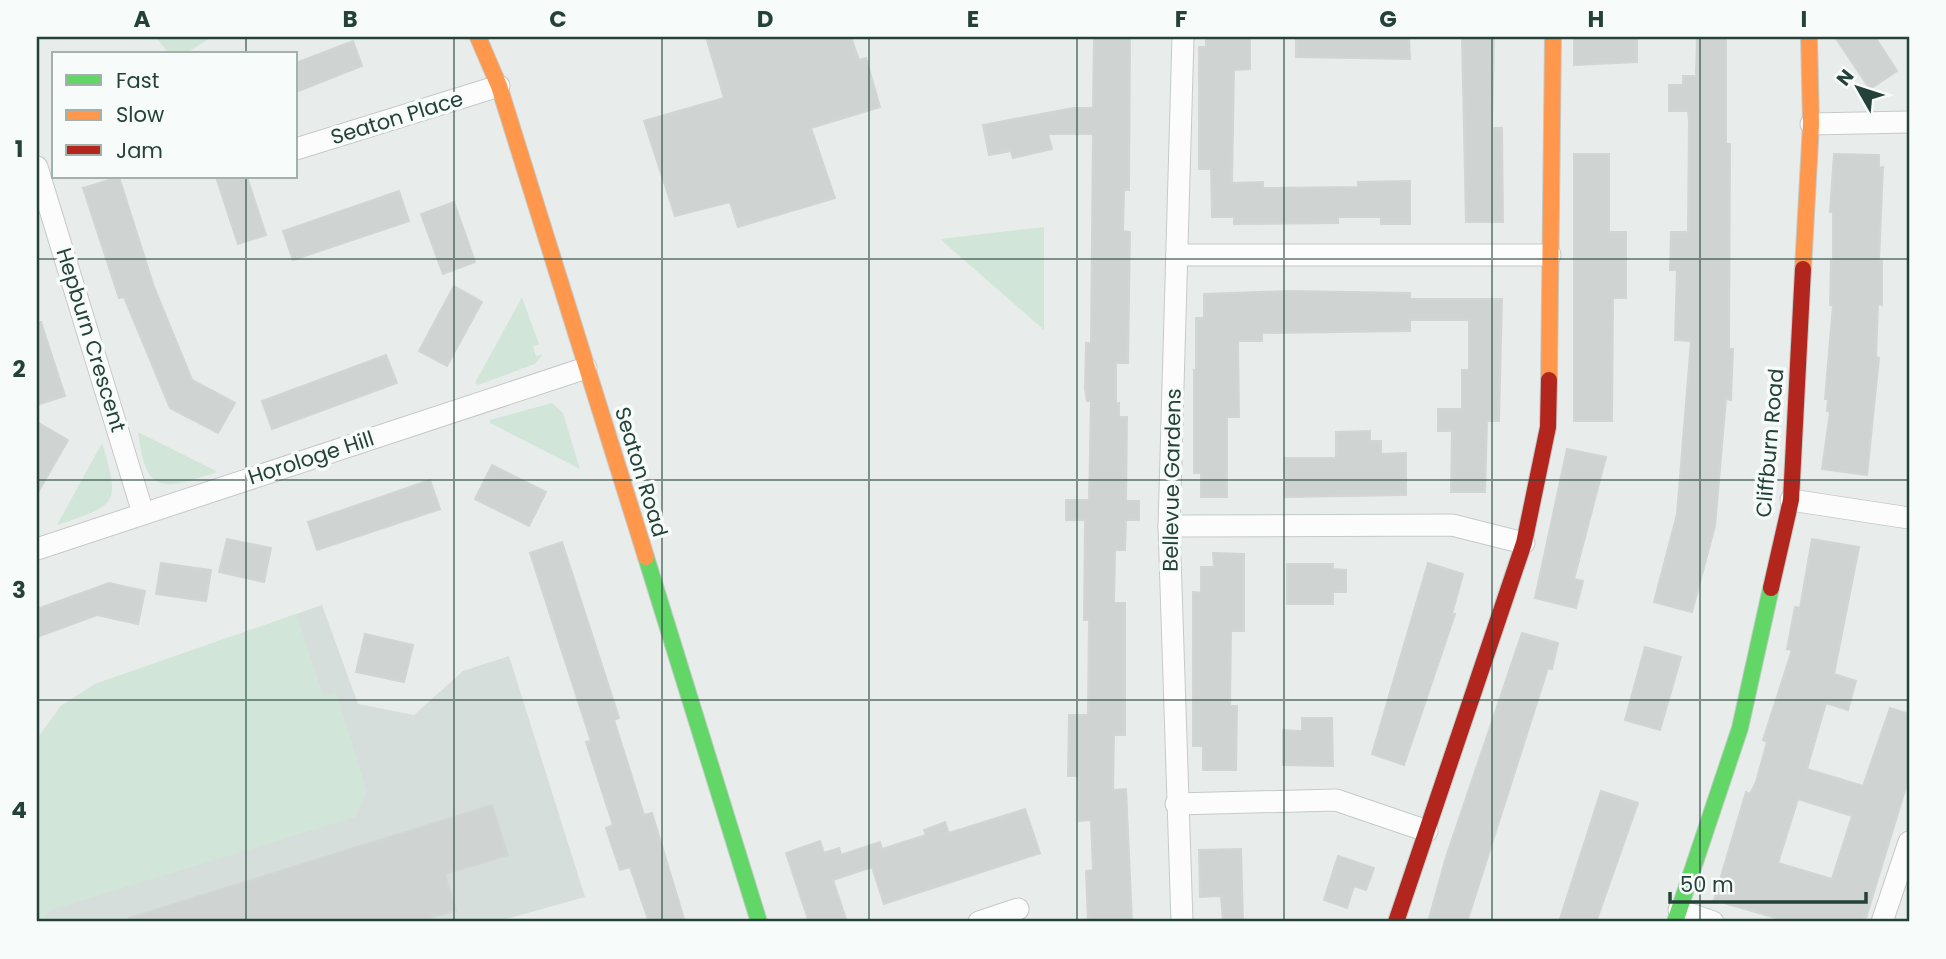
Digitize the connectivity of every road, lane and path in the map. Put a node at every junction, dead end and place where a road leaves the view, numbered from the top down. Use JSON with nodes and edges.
{"nodes":[{"id":1,"x":478,"y":37,"type":"edge"},
{"id":2,"x":1183,"y":37,"type":"edge"},
{"id":3,"x":1553,"y":37,"type":"edge"},
{"id":4,"x":1810,"y":37,"type":"edge"},
{"id":5,"x":499,"y":86,"type":"junction"},
{"id":6,"x":1909,"y":122,"type":"edge"},
{"id":7,"x":1811,"y":124,"type":"junction"},
{"id":8,"x":298,"y":148,"type":"edge"},
{"id":9,"x":37,"y":167,"type":"edge"},
{"id":10,"x":1550,"y":254,"type":"junction"},
{"id":11,"x":1177,"y":255,"type":"junction"},
{"id":12,"x":586,"y":368,"type":"junction"},
{"id":13,"x":1791,"y":500,"type":"junction"},
{"id":14,"x":144,"y":513,"type":"junction"},
{"id":15,"x":1909,"y":518,"type":"edge"},
{"id":16,"x":1169,"y":526,"type":"junction"},
{"id":17,"x":1524,"y":543,"type":"junction"},
{"id":18,"x":37,"y":549,"type":"edge"},
{"id":19,"x":1176,"y":804,"type":"junction"},
{"id":20,"x":1427,"y":831,"type":"junction"},
{"id":21,"x":1909,"y":842,"type":"edge"},
{"id":22,"x":1018,"y":909,"type":"dead end"},
{"id":23,"x":1677,"y":916,"type":"edge"},
{"id":24,"x":759,"y":922,"type":"edge"},
{"id":25,"x":979,"y":922,"type":"edge"},
{"id":26,"x":1182,"y":922,"type":"edge"},
{"id":27,"x":1396,"y":922,"type":"edge"},
{"id":28,"x":1713,"y":922,"type":"edge"},
{"id":29,"x":1882,"y":922,"type":"edge"}],
"edges":[{"from":1,"to":5,"type":"street","name":"Seaton Road"},
{"from":2,"to":11,"type":"street","name":"Bellevue Gardens"},
{"from":3,"to":10,"type":"street"},
{"from":4,"to":7,"type":"street","name":"Cliffburn Road"},
{"from":5,"to":8,"type":"street","name":"Seaton Place"},
{"from":5,"to":12,"type":"street","name":"Seaton Road"},
{"from":6,"to":7,"type":"street"},
{"from":7,"to":13,"type":"street","name":"Cliffburn Road"},
{"from":9,"to":14,"type":"street","name":"Hepburn Crescent"},
{"from":10,"to":11,"type":"street"},
{"from":10,"to":17,"type":"street"},
{"from":11,"to":16,"type":"street","name":"Bellevue Gardens"},
{"from":12,"to":14,"type":"street","name":"Horologe Hill"},
{"from":12,"to":24,"type":"street","name":"Seaton Road"},
{"from":13,"to":15,"type":"street"},
{"from":13,"to":23,"type":"street","name":"Cliffburn Road"},
{"from":14,"to":18,"type":"street","name":"Horologe Hill"},
{"from":16,"to":17,"type":"street"},
{"from":16,"to":19,"type":"street","name":"Bellevue Gardens"},
{"from":17,"to":20,"type":"street"},
{"from":19,"to":20,"type":"street"},
{"from":19,"to":26,"type":"street","name":"Bellevue Gardens"},
{"from":20,"to":27,"type":"street"},
{"from":21,"to":29,"type":"street"},
{"from":22,"to":25,"type":"street"},
{"from":23,"to":28,"type":"street"}]}
